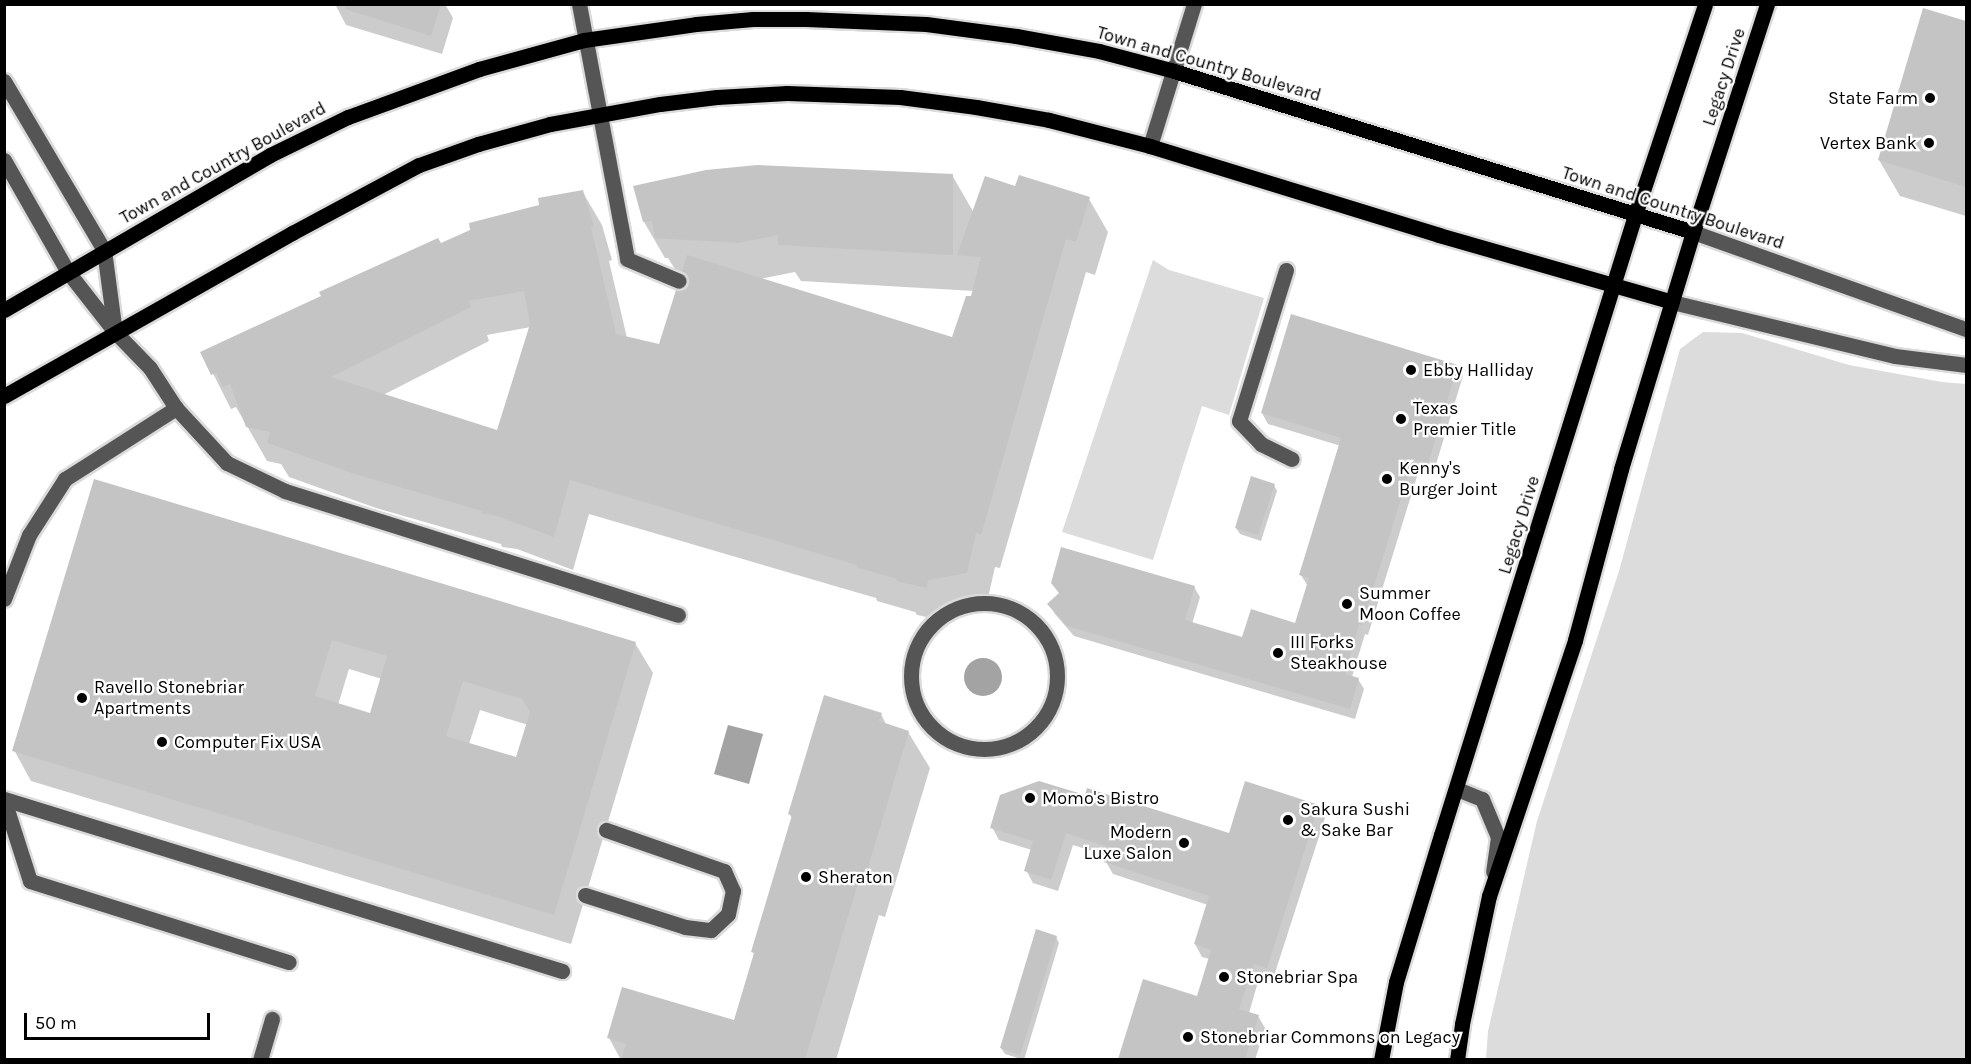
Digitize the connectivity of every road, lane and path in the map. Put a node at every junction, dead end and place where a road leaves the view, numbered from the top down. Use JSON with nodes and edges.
{"nodes":[{"id":1,"x":579,"y":4,"type":"edge"},
{"id":2,"x":1194,"y":4,"type":"edge"},
{"id":3,"x":1705,"y":4,"type":"edge"},
{"id":4,"x":1767,"y":4,"type":"edge"},
{"id":5,"x":584,"y":40,"type":"junction"},
{"id":6,"x":1174,"y":71,"type":"junction"},
{"id":7,"x":4,"y":81,"type":"edge"},
{"id":8,"x":598,"y":114,"type":"junction"},
{"id":9,"x":1150,"y":146,"type":"junction"},
{"id":10,"x":4,"y":160,"type":"edge"},
{"id":11,"x":1635,"y":215,"type":"junction"},
{"id":12,"x":1693,"y":232,"type":"junction"},
{"id":13,"x":104,"y":250,"type":"junction"},
{"id":14,"x":1286,"y":270,"type":"dead end"},
{"id":15,"x":68,"y":272,"type":"junction"},
{"id":16,"x":679,"y":281,"type":"dead end"},
{"id":17,"x":1614,"y":284,"type":"junction"},
{"id":18,"x":1672,"y":302,"type":"junction"},
{"id":19,"x":4,"y":310,"type":"edge"},
{"id":20,"x":1966,"y":329,"type":"edge"},
{"id":21,"x":115,"y":332,"type":"junction"},
{"id":22,"x":1966,"y":365,"type":"edge"},
{"id":23,"x":4,"y":396,"type":"edge"},
{"id":24,"x":176,"y":408,"type":"junction"},
{"id":25,"x":1292,"y":459,"type":"dead end"},
{"id":26,"x":4,"y":599,"type":"edge"},
{"id":27,"x":1005,"y":606,"type":"joint"},
{"id":28,"x":678,"y":615,"type":"dead end"},
{"id":29,"x":1457,"y":789,"type":"junction"},
{"id":30,"x":4,"y":800,"type":"edge"},
{"id":31,"x":606,"y":830,"type":"dead end"},
{"id":32,"x":585,"y":895,"type":"dead end"},
{"id":33,"x":1489,"y":896,"type":"junction"},
{"id":34,"x":290,"y":962,"type":"dead end"},
{"id":35,"x":562,"y":971,"type":"dead end"},
{"id":36,"x":272,"y":1019,"type":"dead end"},
{"id":37,"x":260,"y":1059,"type":"edge"},
{"id":38,"x":1381,"y":1059,"type":"edge"},
{"id":39,"x":1457,"y":1059,"type":"edge"}],
"edges":[{"from":1,"to":5,"type":"street"},
{"from":2,"to":6,"type":"street"},
{"from":3,"to":11,"type":"main road","name":"Legacy Drive"},
{"from":4,"to":12,"type":"main road","name":"Legacy Drive"},
{"from":5,"to":6,"type":"main road","name":"Town and Country Boulevard"},
{"from":5,"to":8,"type":"street"},
{"from":5,"to":13,"type":"main road","name":"Town and Country Boulevard"},
{"from":6,"to":9,"type":"street"},
{"from":6,"to":11,"type":"main road","name":"Town and Country Boulevard"},
{"from":7,"to":13,"type":"street"},
{"from":8,"to":9,"type":"main road"},
{"from":8,"to":16,"type":"street"},
{"from":8,"to":21,"type":"main road"},
{"from":9,"to":17,"type":"main road"},
{"from":10,"to":15,"type":"street"},
{"from":11,"to":12,"type":"main road","name":"Town and Country Boulevard"},
{"from":11,"to":17,"type":"main road","name":"Legacy Drive"},
{"from":12,"to":18,"type":"main road","name":"Legacy Drive"},
{"from":12,"to":20,"type":"street","name":"Town and Country Boulevard"},
{"from":13,"to":15,"type":"main road","name":"Town and Country Boulevard"},
{"from":13,"to":21,"type":"street"},
{"from":14,"to":25,"type":"street"},
{"from":15,"to":19,"type":"main road","name":"Town and Country Boulevard"},
{"from":15,"to":21,"type":"street"},
{"from":17,"to":18,"type":"main road"},
{"from":17,"to":29,"type":"main road","name":"Legacy Drive"},
{"from":18,"to":22,"type":"street"},
{"from":18,"to":33,"type":"main road","name":"Legacy Drive"},
{"from":21,"to":23,"type":"main road"},
{"from":21,"to":24,"type":"street"},
{"from":24,"to":26,"type":"street"},
{"from":24,"to":28,"type":"street"},
{"from":27,"to":27,"type":"street"},
{"from":29,"to":33,"type":"street"},
{"from":29,"to":38,"type":"main road","name":"Legacy Drive"},
{"from":30,"to":34,"type":"street"},
{"from":30,"to":35,"type":"street"},
{"from":31,"to":32,"type":"street"},
{"from":33,"to":39,"type":"main road","name":"Legacy Drive"},
{"from":36,"to":37,"type":"street"}]}
